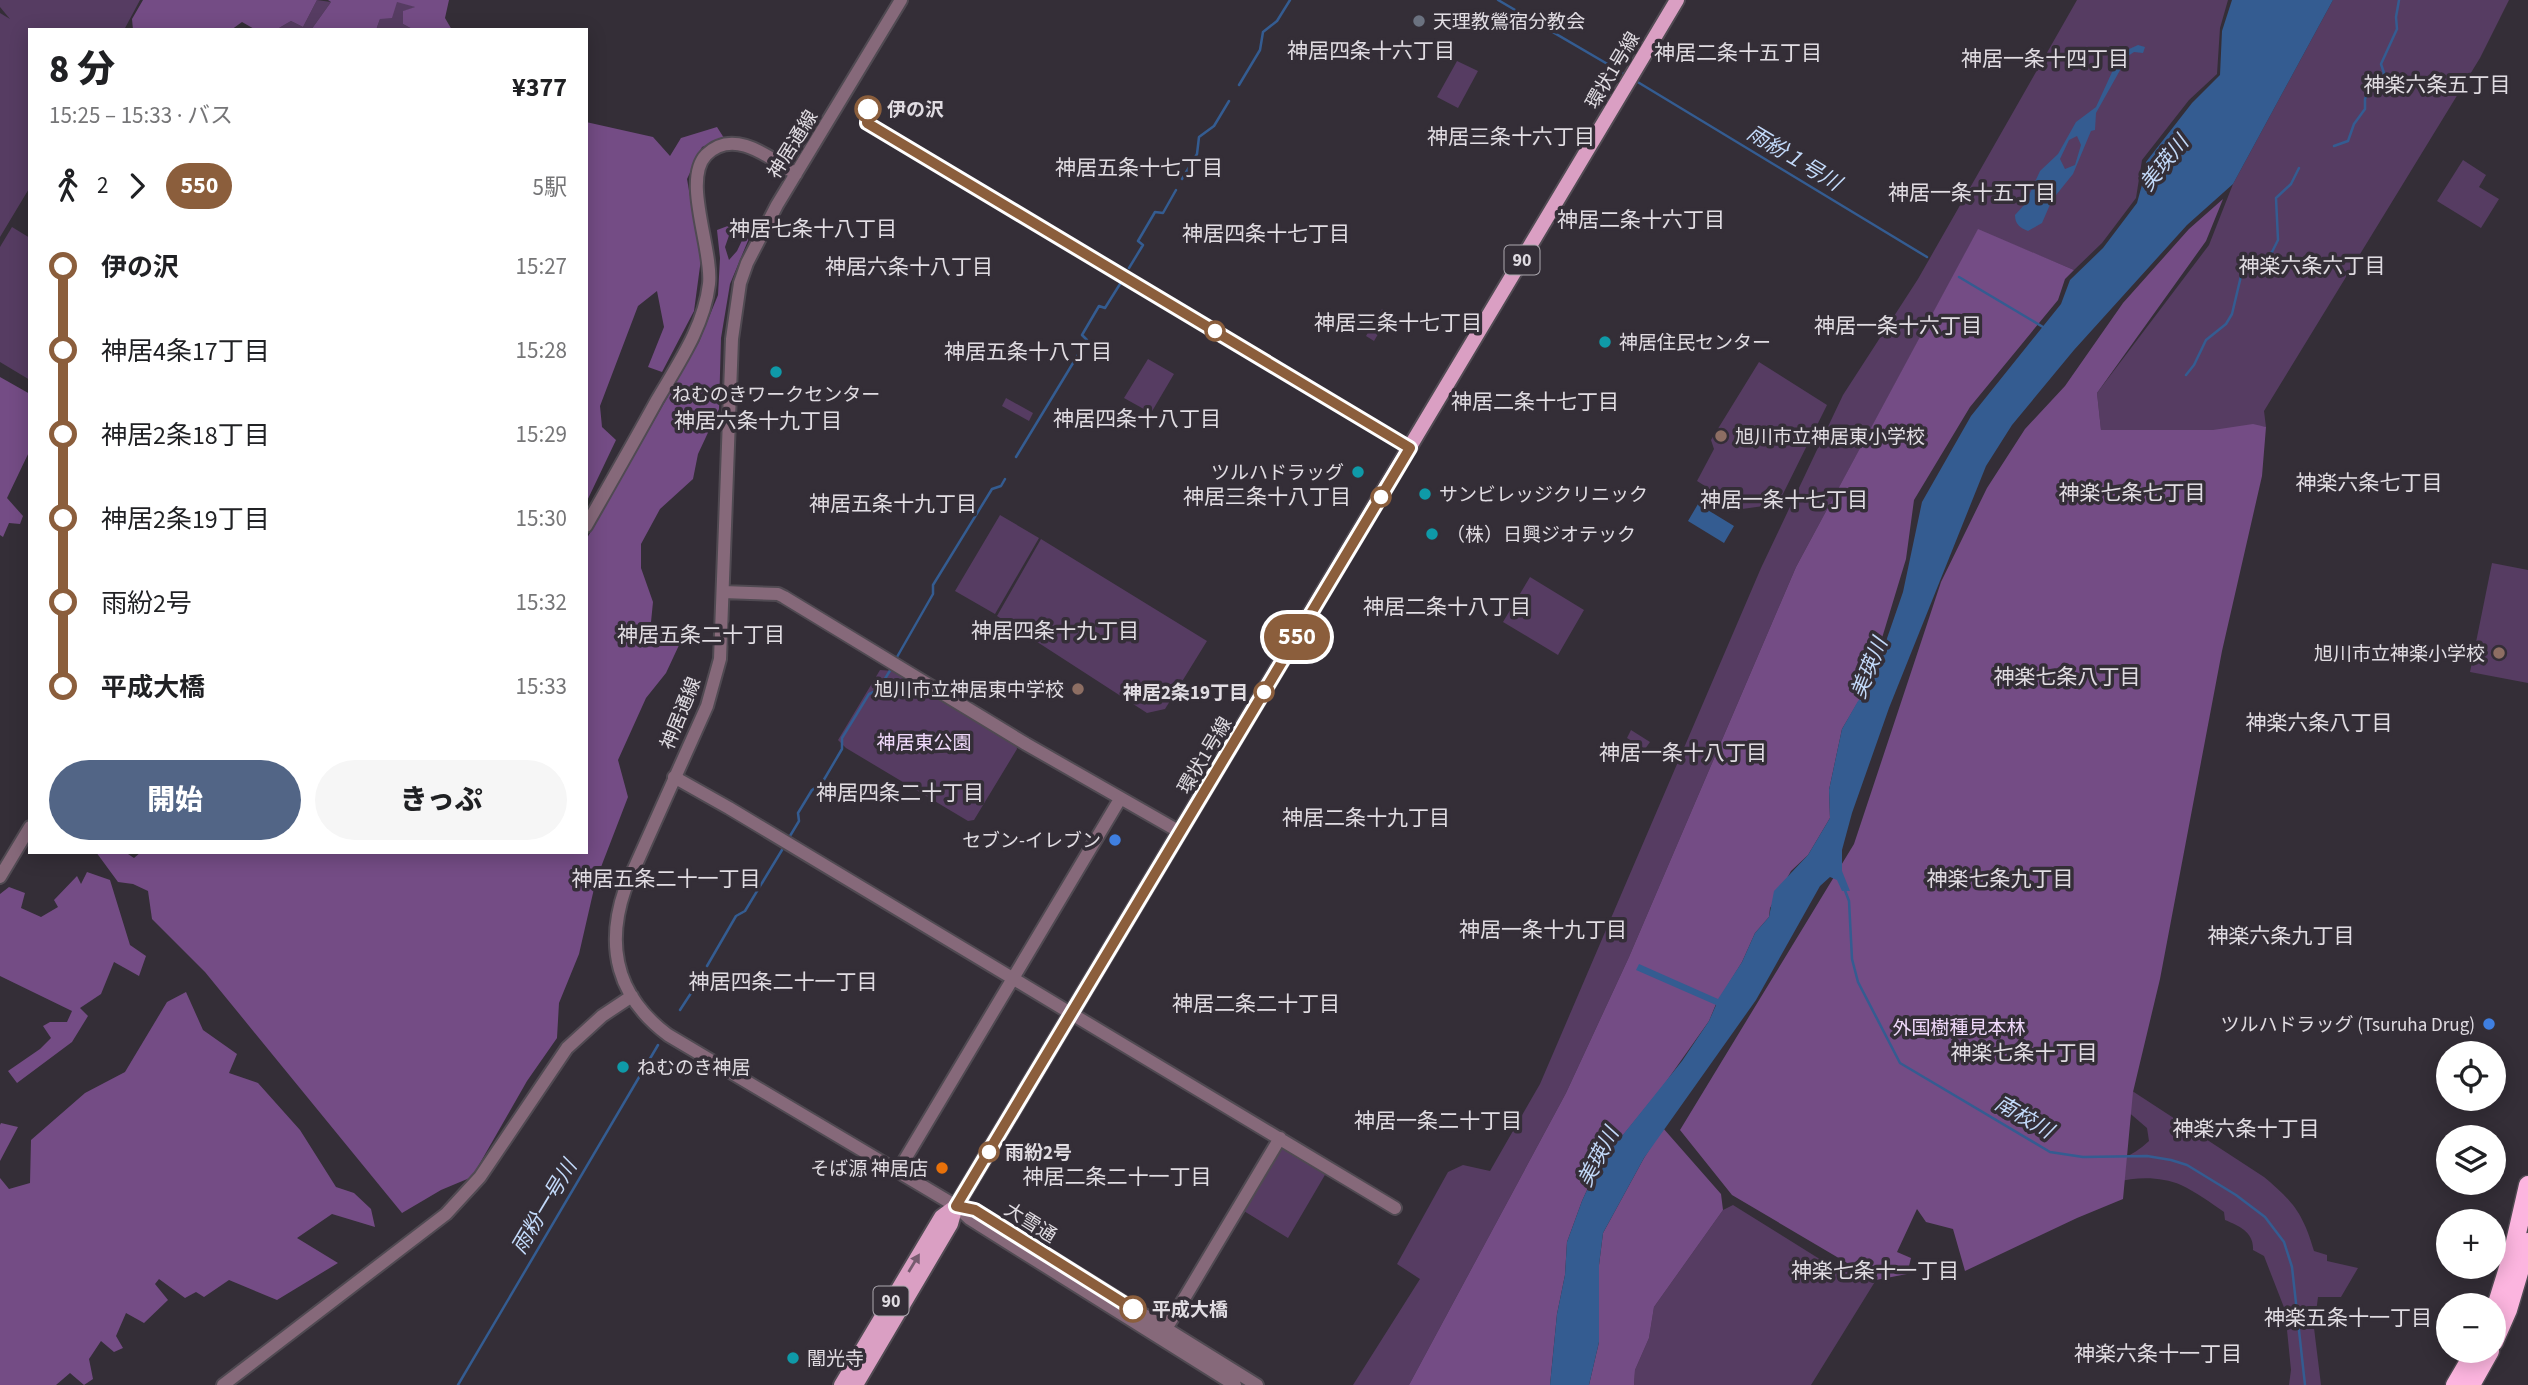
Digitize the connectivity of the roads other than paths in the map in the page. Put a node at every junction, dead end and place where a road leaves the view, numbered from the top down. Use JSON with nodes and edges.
{"nodes":[{"id":1,"x":901,"y":0,"type":"edge"},
{"id":2,"x":1677,"y":0,"type":"edge"},
{"id":3,"x":796,"y":174,"type":"junction"},
{"id":4,"x":588,"y":522,"type":"edge"},
{"id":5,"x":723,"y":592,"type":"junction"},
{"id":6,"x":674,"y":777,"type":"junction"},
{"id":7,"x":1120,"y":799,"type":"junction"},
{"id":8,"x":28,"y":830,"type":"edge"},
{"id":9,"x":1180,"y":832,"type":"junction"},
{"id":10,"x":0,"y":877,"type":"edge"},
{"id":11,"x":1012,"y":979,"type":"junction"},
{"id":12,"x":632,"y":996,"type":"junction"},
{"id":13,"x":1071,"y":1014,"type":"junction"},
{"id":14,"x":1280,"y":1138,"type":"junction"},
{"id":15,"x":898,"y":1171,"type":"junction"},
{"id":16,"x":2528,"y":1185,"type":"edge"},
{"id":17,"x":956,"y":1206,"type":"junction"},
{"id":18,"x":1395,"y":1208,"type":"dead end"},
{"id":19,"x":2528,"y":1242,"type":"edge"},
{"id":20,"x":2500,"y":1293,"type":"edge"},
{"id":21,"x":2506,"y":1315,"type":"edge"},
{"id":22,"x":1164,"y":1333,"type":"junction"},
{"id":23,"x":2468,"y":1363,"type":"edge"},
{"id":24,"x":2483,"y":1363,"type":"edge"},
{"id":25,"x":223,"y":1385,"type":"edge"},
{"id":26,"x":841,"y":1385,"type":"edge"},
{"id":27,"x":856,"y":1385,"type":"edge"},
{"id":28,"x":1235,"y":1385,"type":"edge"},
{"id":29,"x":1257,"y":1385,"type":"edge"},
{"id":30,"x":2455,"y":1385,"type":"edge"},
{"id":31,"x":2471,"y":1385,"type":"edge"}],
"edges":[{"from":1,"to":3,"type":"street","name":"神居通線"},
{"from":2,"to":9,"type":"main road","name":"環状1号線","number":"90"},
{"from":3,"to":4,"type":"street"},
{"from":3,"to":5,"type":"street","name":"神居通線"},
{"from":5,"to":6,"type":"street","name":"神居通線"},
{"from":5,"to":7,"type":"street"},
{"from":6,"to":11,"type":"street"},
{"from":6,"to":12,"type":"street","name":"神居通線"},
{"from":7,"to":9,"type":"street"},
{"from":7,"to":11,"type":"street"},
{"from":8,"to":10,"type":"street"},
{"from":9,"to":13,"type":"main road","name":"環状1号線","number":"90"},
{"from":11,"to":13,"type":"street"},
{"from":11,"to":15,"type":"street"},
{"from":12,"to":15,"type":"street","name":"神居通線"},
{"from":12,"to":25,"type":"street"},
{"from":13,"to":14,"type":"street"},
{"from":13,"to":17,"type":"main road","name":"環状1号線","number":"90"},
{"from":14,"to":18,"type":"street"},
{"from":14,"to":22,"type":"street"},
{"from":15,"to":17,"type":"street","name":"神居通線"},
{"from":16,"to":20,"type":"highway"},
{"from":17,"to":22,"type":"street","name":"大雪通"},
{"from":26,"to":17,"type":"main road","name":"環状1号線","number":"90","one_way":true},
{"from":17,"to":27,"type":"main road","name":"環状1号線","number":"90"},
{"from":19,"to":21,"type":"highway"},
{"from":22,"to":28,"type":"street","name":"大雪通"},
{"from":22,"to":29,"type":"street","name":"大雪通"},
{"from":23,"to":30,"type":"highway"},
{"from":24,"to":31,"type":"highway"}]}
